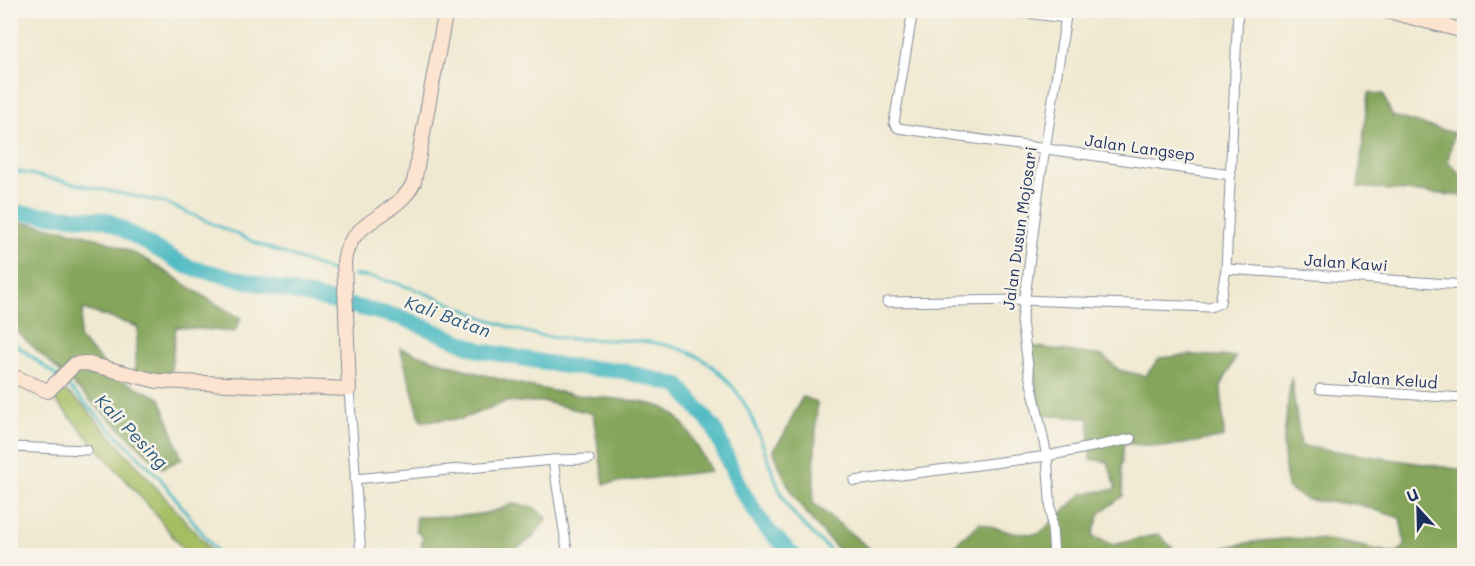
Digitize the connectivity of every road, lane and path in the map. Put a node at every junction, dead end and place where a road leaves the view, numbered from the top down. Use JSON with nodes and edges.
{"nodes":[{"id":1,"x":446,"y":10,"type":"edge"},
{"id":2,"x":913,"y":10,"type":"edge"},
{"id":3,"x":1002,"y":10,"type":"edge"},
{"id":4,"x":1238,"y":10,"type":"edge"},
{"id":5,"x":1384,"y":10,"type":"edge"},
{"id":6,"x":1066,"y":14,"type":"edge"},
{"id":7,"x":1464,"y":31,"type":"edge"},
{"id":8,"x":1045,"y":148,"type":"junction"},
{"id":9,"x":1232,"y":175,"type":"junction"},
{"id":10,"x":1226,"y":269,"type":"junction"},
{"id":11,"x":1464,"y":285,"type":"edge"},
{"id":12,"x":1023,"y":300,"type":"junction"},
{"id":13,"x":887,"y":302,"type":"dead end"},
{"id":14,"x":11,"y":375,"type":"edge"},
{"id":15,"x":349,"y":389,"type":"junction"},
{"id":16,"x":1320,"y":389,"type":"dead end"},
{"id":17,"x":1464,"y":398,"type":"edge"},
{"id":18,"x":1131,"y":439,"type":"dead end"},
{"id":19,"x":10,"y":447,"type":"edge"},
{"id":20,"x":87,"y":450,"type":"dead end"},
{"id":21,"x":1047,"y":456,"type":"junction"},
{"id":22,"x":589,"y":459,"type":"dead end"},
{"id":23,"x":553,"y":460,"type":"junction"},
{"id":24,"x":355,"y":479,"type":"junction"},
{"id":25,"x":854,"y":481,"type":"dead end"},
{"id":26,"x":361,"y":555,"type":"edge"},
{"id":27,"x":567,"y":555,"type":"edge"},
{"id":28,"x":1054,"y":555,"type":"edge"}],
"edges":[{"from":1,"to":15,"type":"street"},
{"from":2,"to":8,"type":"street","name":"Jalan Langsep"},
{"from":3,"to":6,"type":"street"},
{"from":4,"to":9,"type":"street"},
{"from":5,"to":7,"type":"street"},
{"from":6,"to":8,"type":"street","name":"Jalan Dusun Mojosari"},
{"from":8,"to":9,"type":"street","name":"Jalan Langsep"},
{"from":8,"to":12,"type":"street","name":"Jalan Dusun Mojosari"},
{"from":9,"to":10,"type":"street"},
{"from":10,"to":11,"type":"street","name":"Jalan Kawi"},
{"from":10,"to":12,"type":"street"},
{"from":12,"to":13,"type":"street"},
{"from":12,"to":21,"type":"street","name":"Jalan Dusun Mojosari"},
{"from":14,"to":15,"type":"street"},
{"from":15,"to":24,"type":"street"},
{"from":16,"to":17,"type":"street","name":"Jalan Kelud"},
{"from":18,"to":21,"type":"street"},
{"from":19,"to":20,"type":"street"},
{"from":21,"to":25,"type":"street"},
{"from":21,"to":28,"type":"street","name":"Jalan Dusun Mojosari"},
{"from":22,"to":23,"type":"street"},
{"from":23,"to":24,"type":"street"},
{"from":23,"to":27,"type":"street"},
{"from":24,"to":26,"type":"street"}]}
